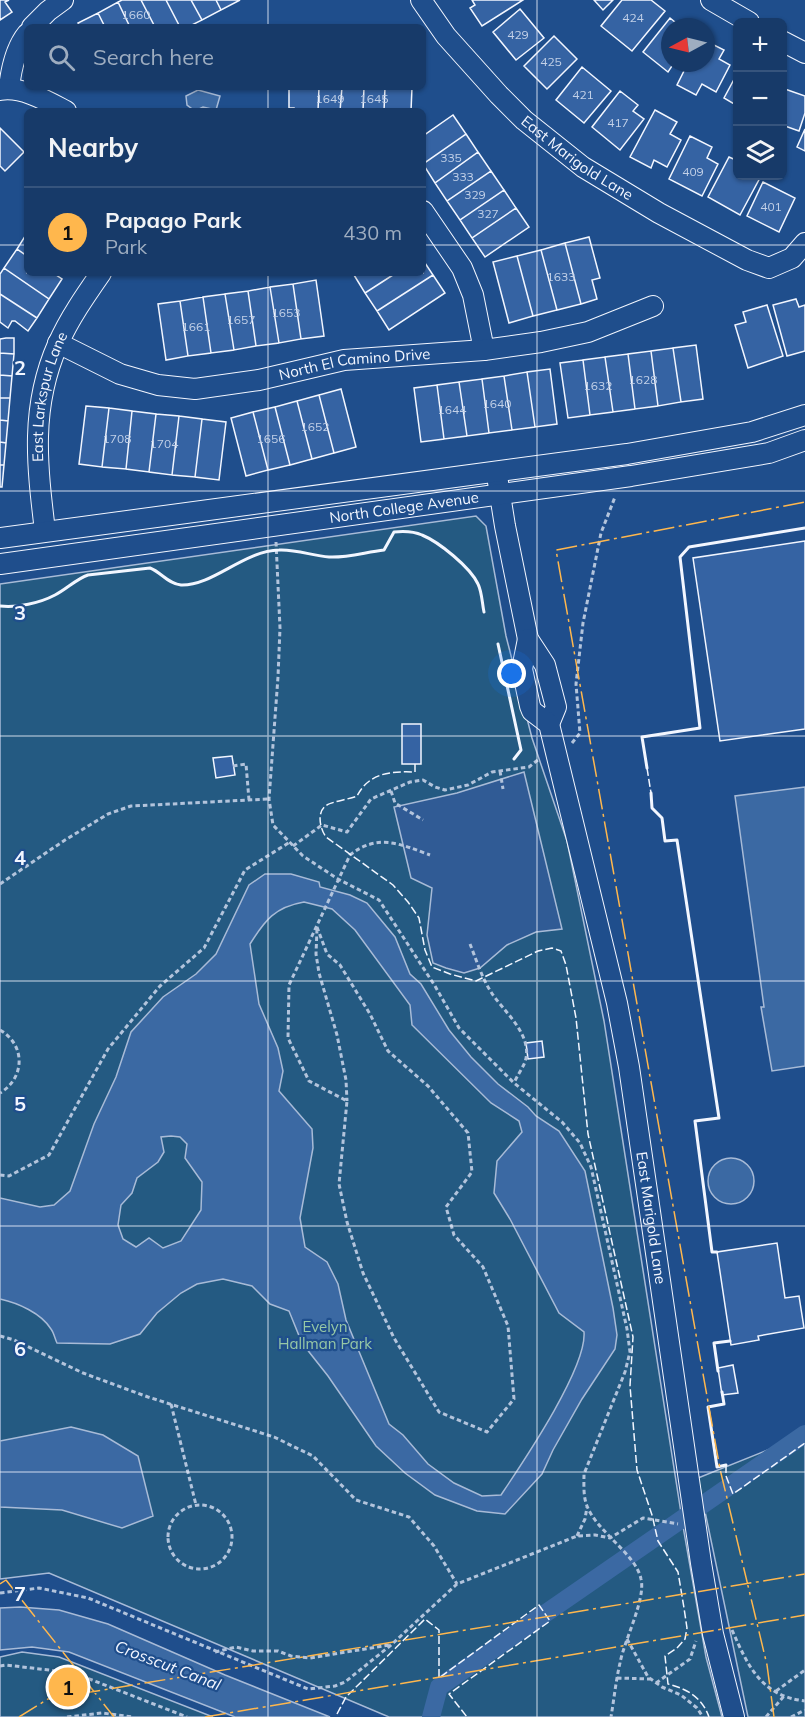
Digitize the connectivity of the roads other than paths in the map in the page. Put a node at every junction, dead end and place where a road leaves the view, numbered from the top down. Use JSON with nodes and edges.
{"nodes":[{"id":1,"x":63,"y":0,"type":"edge"},
{"id":2,"x":421,"y":0,"type":"edge"},
{"id":3,"x":711,"y":0,"type":"edge"},
{"id":4,"x":743,"y":18,"type":"edge"},
{"id":5,"x":35,"y":24,"type":"edge"},
{"id":6,"x":24,"y":38,"type":"edge"},
{"id":7,"x":787,"y":42,"type":"edge"},
{"id":8,"x":805,"y":53,"type":"edge"},
{"id":9,"x":4,"y":89,"type":"edge"},
{"id":10,"x":60,"y":108,"type":"edge"},
{"id":11,"x":426,"y":215,"type":"edge"},
{"id":12,"x":805,"y":243,"type":"edge"},
{"id":13,"x":99,"y":276,"type":"edge"},
{"id":14,"x":653,"y":306,"type":"dead end"},
{"id":15,"x":58,"y":343,"type":"junction"},
{"id":16,"x":484,"y":350,"type":"junction"},
{"id":17,"x":805,"y":415,"type":"edge"},
{"id":18,"x":805,"y":440,"type":"edge"},
{"id":19,"x":497,"y":471,"type":"junction"},
{"id":20,"x":500,"y":494,"type":"junction"},
{"id":21,"x":45,"y":531,"type":"junction"},
{"id":22,"x":0,"y":538,"type":"edge"},
{"id":23,"x":0,"y":564,"type":"edge"},
{"id":24,"x":734,"y":1717,"type":"edge"}],
"edges":[{"from":1,"to":5,"type":"street"},
{"from":2,"to":12,"type":"street","name":"East Marigold Lane"},
{"from":3,"to":4,"type":"street"},
{"from":6,"to":9,"type":"street"},
{"from":7,"to":8,"type":"street"},
{"from":9,"to":10,"type":"street"},
{"from":11,"to":16,"type":"street"},
{"from":13,"to":15,"type":"street","name":"East Larkspur Lane"},
{"from":14,"to":16,"type":"street","name":"North El Camino Drive"},
{"from":15,"to":16,"type":"street","name":"North El Camino Drive"},
{"from":15,"to":21,"type":"street","name":"East Larkspur Lane"},
{"from":17,"to":19,"type":"street","name":"North College Avenue"},
{"from":18,"to":20,"type":"street","name":"North College Avenue"},
{"from":19,"to":20,"type":"street","name":"East Marigold Lane"},
{"from":19,"to":21,"type":"street","name":"North College Avenue"},
{"from":20,"to":23,"type":"street","name":"North College Avenue"},
{"from":20,"to":24,"type":"street","name":"East Marigold Lane"},
{"from":21,"to":22,"type":"street","name":"North College Avenue"}]}
